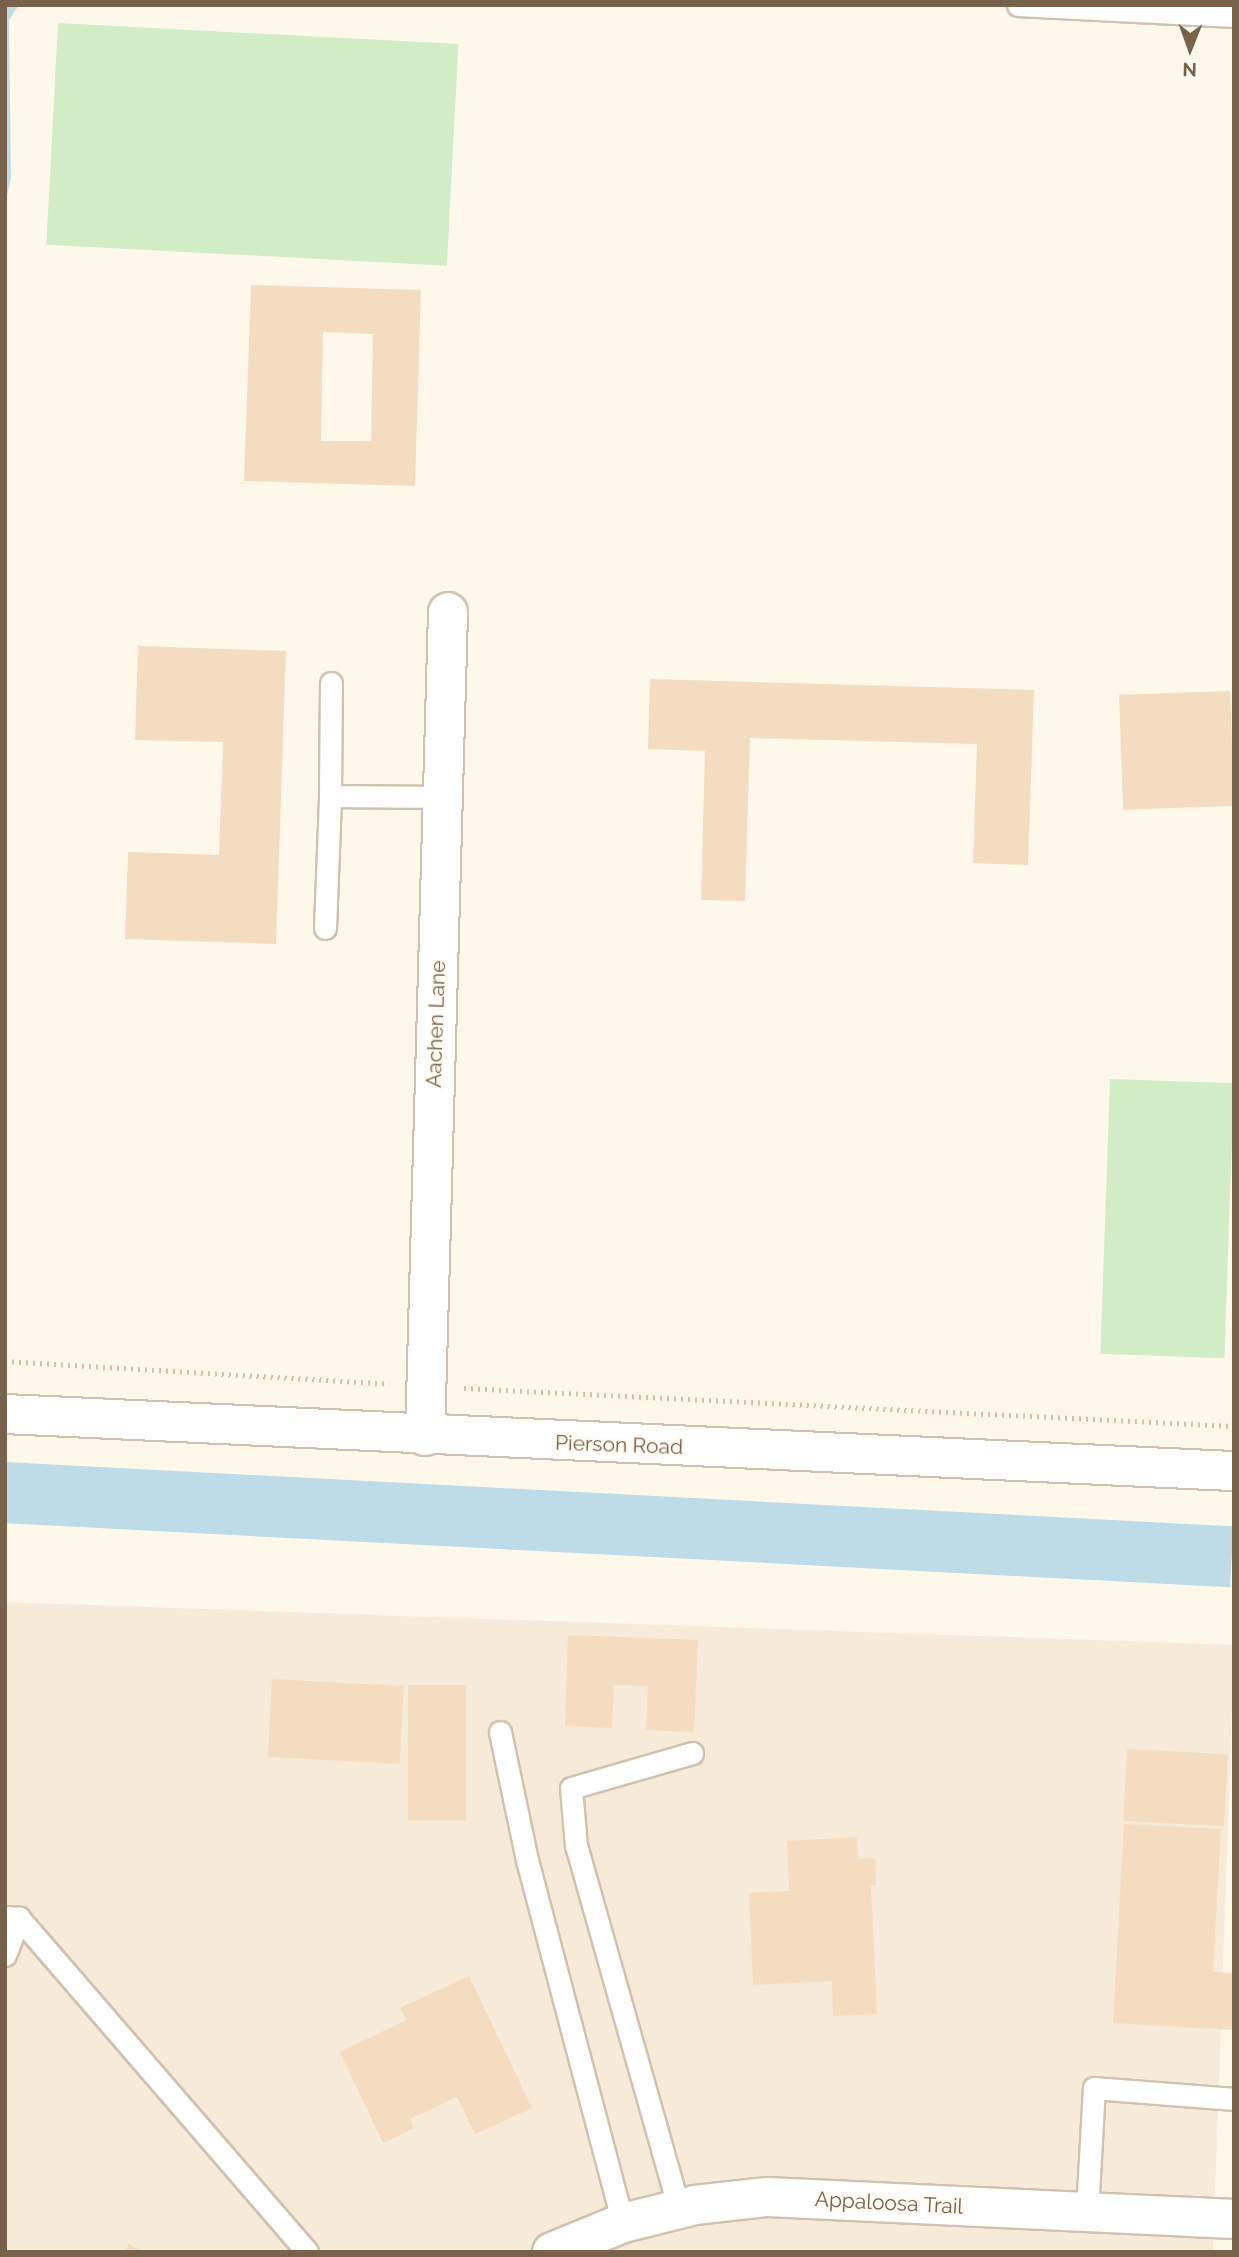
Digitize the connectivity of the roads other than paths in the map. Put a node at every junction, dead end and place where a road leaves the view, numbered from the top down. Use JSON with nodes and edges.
{"nodes":[{"id":1,"x":1018,"y":5,"type":"edge"},
{"id":2,"x":1234,"y":16,"type":"edge"},
{"id":3,"x":448,"y":611,"type":"dead end"},
{"id":4,"x":331,"y":683,"type":"dead end"},
{"id":5,"x":330,"y":796,"type":"junction"},
{"id":6,"x":443,"y":797,"type":"junction"},
{"id":7,"x":325,"y":928,"type":"dead end"},
{"id":8,"x":5,"y":1414,"type":"edge"},
{"id":9,"x":425,"y":1436,"type":"junction"},
{"id":10,"x":1234,"y":1471,"type":"edge"},
{"id":11,"x":500,"y":1732,"type":"dead end"},
{"id":12,"x":692,"y":1754,"type":"dead end"},
{"id":13,"x":12,"y":1917,"type":"edge"},
{"id":14,"x":5,"y":1955,"type":"edge"},
{"id":15,"x":1234,"y":2099,"type":"edge"},
{"id":16,"x":679,"y":2209,"type":"junction"},
{"id":17,"x":1087,"y":2212,"type":"junction"},
{"id":18,"x":1234,"y":2219,"type":"edge"},
{"id":19,"x":623,"y":2223,"type":"junction"},
{"id":20,"x":306,"y":2252,"type":"edge"},
{"id":21,"x":552,"y":2252,"type":"edge"}],
"edges":[{"from":1,"to":2,"type":"lane"},
{"from":3,"to":6,"type":"street","name":"Aachen Lane"},
{"from":4,"to":5,"type":"lane"},
{"from":5,"to":6,"type":"lane"},
{"from":5,"to":7,"type":"lane"},
{"from":6,"to":9,"type":"street","name":"Aachen Lane"},
{"from":8,"to":9,"type":"street","name":"Pierson Road"},
{"from":9,"to":10,"type":"street","name":"Pierson Road"},
{"from":11,"to":19,"type":"lane"},
{"from":12,"to":16,"type":"lane"},
{"from":13,"to":14,"type":"lane"},
{"from":13,"to":20,"type":"lane"},
{"from":15,"to":17,"type":"lane"},
{"from":16,"to":17,"type":"street","name":"Appaloosa Trail"},
{"from":16,"to":19,"type":"street","name":"Appaloosa Trail"},
{"from":17,"to":18,"type":"street","name":"Appaloosa Trail"},
{"from":19,"to":21,"type":"street","name":"Appaloosa Trail"}]}
